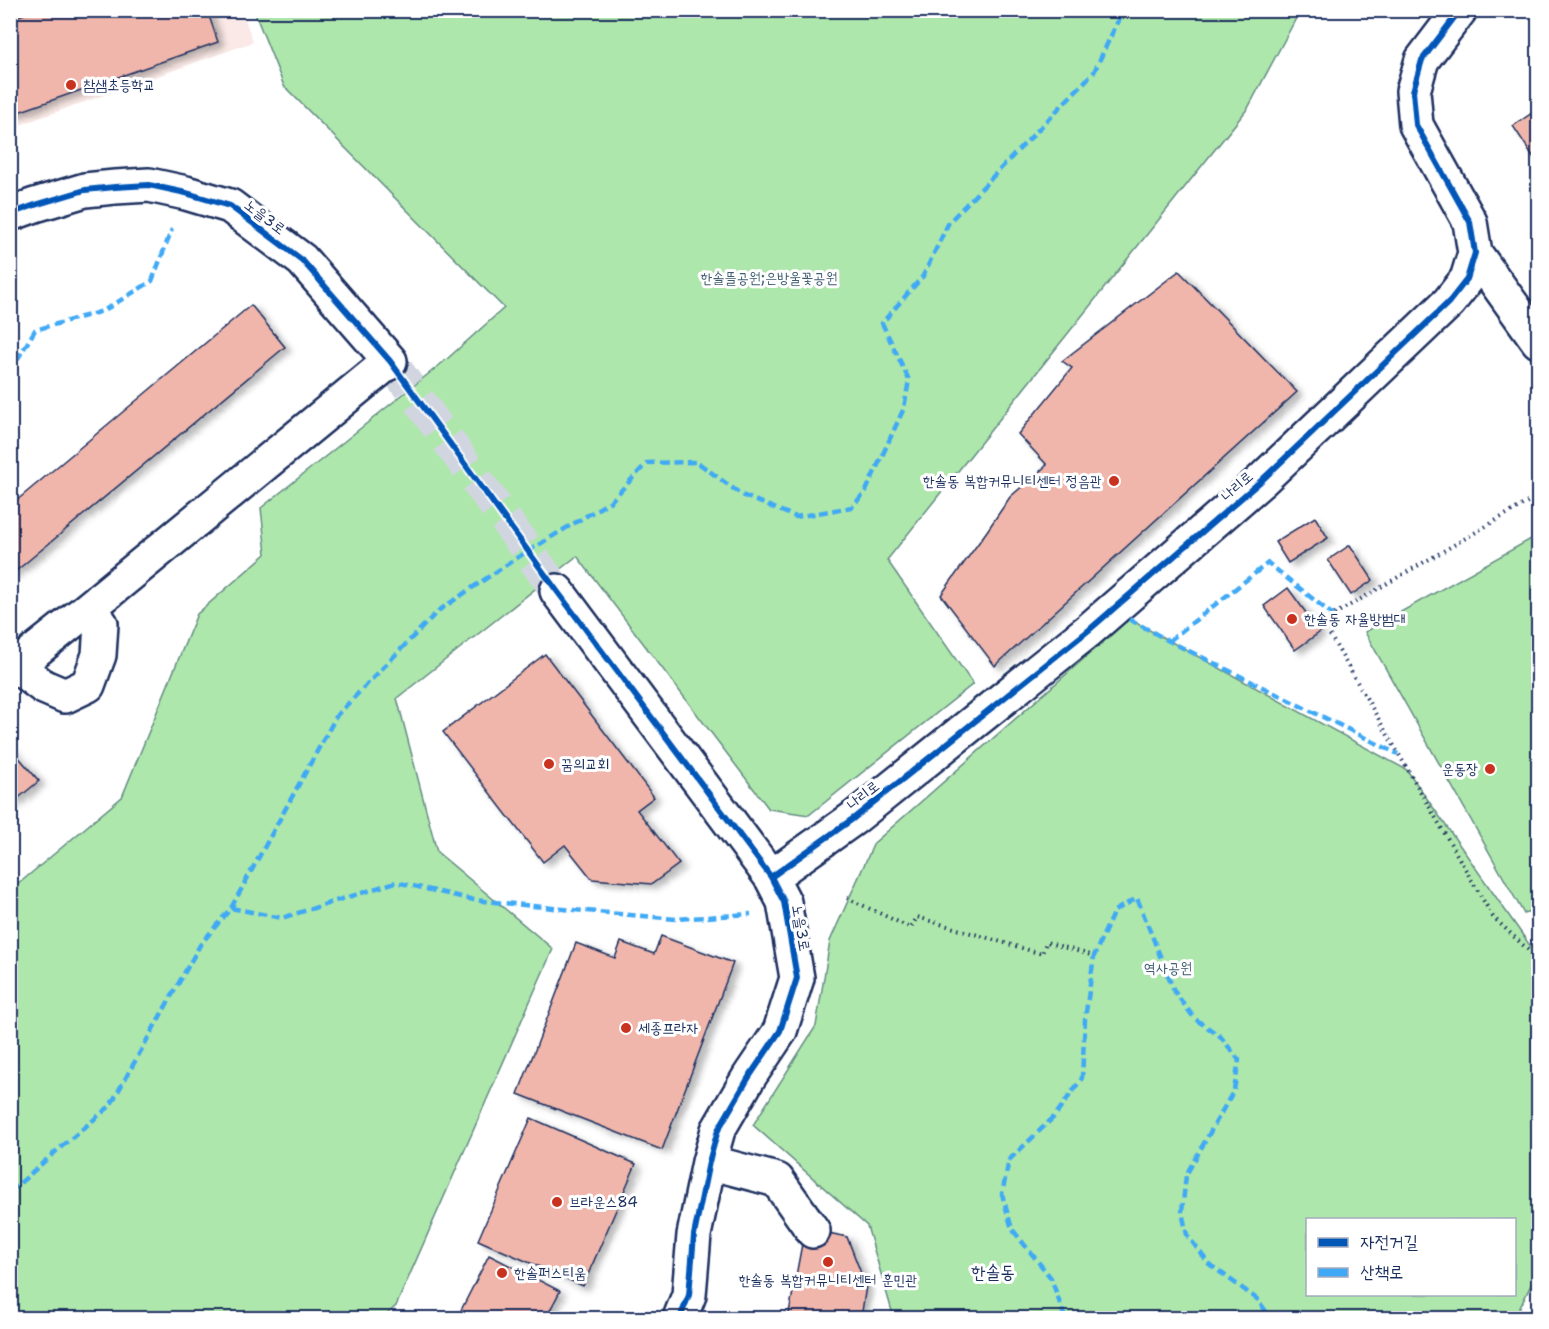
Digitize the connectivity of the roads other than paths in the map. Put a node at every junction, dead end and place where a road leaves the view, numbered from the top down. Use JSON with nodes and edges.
{"nodes":[{"id":1,"x":1460,"y":10,"type":"edge"},
{"id":2,"x":10,"y":214,"type":"edge"},
{"id":3,"x":1475,"y":253,"type":"junction"},
{"id":4,"x":1539,"y":341,"type":"edge"},
{"id":5,"x":557,"y":591,"type":"tunnel mouth"},
{"id":6,"x":89,"y":608,"type":"dead end"},
{"id":7,"x":771,"y":877,"type":"junction"},
{"id":8,"x":709,"y":1162,"type":"junction"},
{"id":9,"x":813,"y":1230,"type":"dead end"},
{"id":10,"x":680,"y":1318,"type":"edge"}],
"edges":[{"from":1,"to":3,"type":"street","name":"나리로"},
{"from":2,"to":6,"type":"street","name":"노을3로"},
{"from":3,"to":4,"type":"street"},
{"from":3,"to":7,"type":"street","name":"나리로"},
{"from":5,"to":7,"type":"street","name":"노을3로"},
{"from":7,"to":8,"type":"street","name":"노을3로"},
{"from":8,"to":9,"type":"street"},
{"from":8,"to":10,"type":"street","name":"노을3로"}]}
